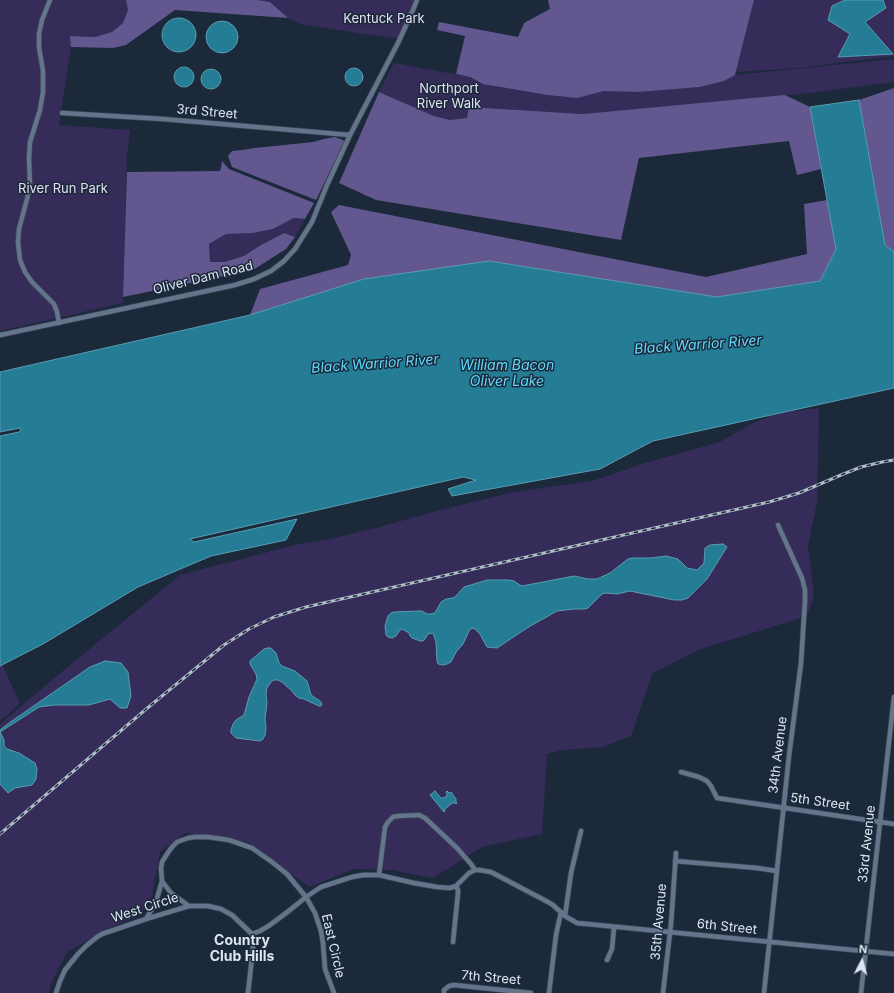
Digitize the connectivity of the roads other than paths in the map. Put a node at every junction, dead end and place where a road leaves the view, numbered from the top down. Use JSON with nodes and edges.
{"nodes":[{"id":1,"x":50,"y":0,"type":"edge"},
{"id":2,"x":417,"y":0,"type":"edge"},
{"id":3,"x":62,"y":113,"type":"dead end"},
{"id":4,"x":350,"y":135,"type":"junction"},
{"id":5,"x":58,"y":323,"type":"junction"},
{"id":6,"x":0,"y":335,"type":"edge"},
{"id":7,"x":778,"y":525,"type":"dead end"},
{"id":8,"x":894,"y":697,"type":"edge"},
{"id":9,"x":681,"y":772,"type":"dead end"},
{"id":10,"x":784,"y":808,"type":"junction"},
{"id":11,"x":881,"y":822,"type":"junction"},
{"id":12,"x":894,"y":824,"type":"edge"},
{"id":13,"x":581,"y":831,"type":"dead end"},
{"id":14,"x":676,"y":853,"type":"dead end"},
{"id":15,"x":675,"y":861,"type":"junction"},
{"id":16,"x":475,"y":870,"type":"junction"},
{"id":17,"x":777,"y":871,"type":"junction"},
{"id":18,"x":379,"y":874,"type":"junction"},
{"id":19,"x":162,"y":881,"type":"junction"},
{"id":20,"x":456,"y":886,"type":"junction"},
{"id":21,"x":306,"y":898,"type":"junction"},
{"id":22,"x":189,"y":906,"type":"junction"},
{"id":23,"x":561,"y":912,"type":"junction"},
{"id":24,"x":565,"y":916,"type":"junction"},
{"id":25,"x":146,"y":919,"type":"junction"},
{"id":26,"x":614,"y":927,"type":"junction"},
{"id":27,"x":670,"y":932,"type":"junction"},
{"id":28,"x":252,"y":934,"type":"junction"},
{"id":29,"x":453,"y":942,"type":"dead end"},
{"id":30,"x":769,"y":942,"type":"junction"},
{"id":31,"x":866,"y":952,"type":"junction"},
{"id":32,"x":894,"y":954,"type":"edge"},
{"id":33,"x":608,"y":960,"type":"dead end"},
{"id":34,"x":56,"y":993,"type":"edge"},
{"id":35,"x":248,"y":993,"type":"edge"},
{"id":36,"x":334,"y":993,"type":"edge"},
{"id":37,"x":444,"y":993,"type":"edge"},
{"id":38,"x":531,"y":993,"type":"edge"},
{"id":39,"x":549,"y":993,"type":"edge"},
{"id":40,"x":663,"y":993,"type":"edge"},
{"id":41,"x":764,"y":993,"type":"edge"},
{"id":42,"x":862,"y":993,"type":"edge"}],
"edges":[{"from":1,"to":5,"type":"street"},
{"from":2,"to":4,"type":"street","name":"Oliver Dam Road"},
{"from":3,"to":4,"type":"street","name":"3rd Street"},
{"from":4,"to":5,"type":"street","name":"Oliver Dam Road"},
{"from":5,"to":6,"type":"street","name":"Oliver Dam Road"},
{"from":7,"to":10,"type":"street","name":"34th Avenue"},
{"from":8,"to":11,"type":"street","name":"33rd Avenue"},
{"from":9,"to":10,"type":"street","name":"5th Street"},
{"from":10,"to":11,"type":"street","name":"5th Street"},
{"from":10,"to":17,"type":"street","name":"34th Avenue"},
{"from":11,"to":12,"type":"street","name":"5th Street"},
{"from":11,"to":31,"type":"street","name":"33rd Avenue"},
{"from":13,"to":24,"type":"street"},
{"from":14,"to":15,"type":"street","name":"35th Avenue"},
{"from":15,"to":17,"type":"street"},
{"from":15,"to":27,"type":"street","name":"35th Avenue"},
{"from":16,"to":18,"type":"street"},
{"from":16,"to":20,"type":"street"},
{"from":16,"to":23,"type":"street","name":"6th Street"},
{"from":17,"to":30,"type":"street","name":"34th Avenue"},
{"from":18,"to":20,"type":"street"},
{"from":18,"to":21,"type":"street"},
{"from":19,"to":21,"type":"street","name":"East Circle"},
{"from":19,"to":22,"type":"street"},
{"from":19,"to":25,"type":"street","name":"East Circle"},
{"from":20,"to":29,"type":"street"},
{"from":21,"to":28,"type":"street"},
{"from":21,"to":36,"type":"street","name":"East Circle"},
{"from":22,"to":25,"type":"street","name":"West Circle"},
{"from":22,"to":28,"type":"street","name":"West Circle"},
{"from":23,"to":24,"type":"street","name":"6th Street"},
{"from":23,"to":39,"type":"street"},
{"from":24,"to":26,"type":"street","name":"6th Street"},
{"from":25,"to":34,"type":"street","name":"West Circle"},
{"from":26,"to":27,"type":"street","name":"6th Street"},
{"from":26,"to":33,"type":"street"},
{"from":27,"to":30,"type":"street","name":"6th Street"},
{"from":27,"to":40,"type":"street","name":"35th Avenue"},
{"from":28,"to":35,"type":"street"},
{"from":30,"to":31,"type":"street","name":"6th Street"},
{"from":30,"to":41,"type":"street","name":"34th Avenue"},
{"from":31,"to":32,"type":"street","name":"6th Street"},
{"from":31,"to":42,"type":"street","name":"33rd Avenue"},
{"from":37,"to":38,"type":"street","name":"7th Street"}]}
